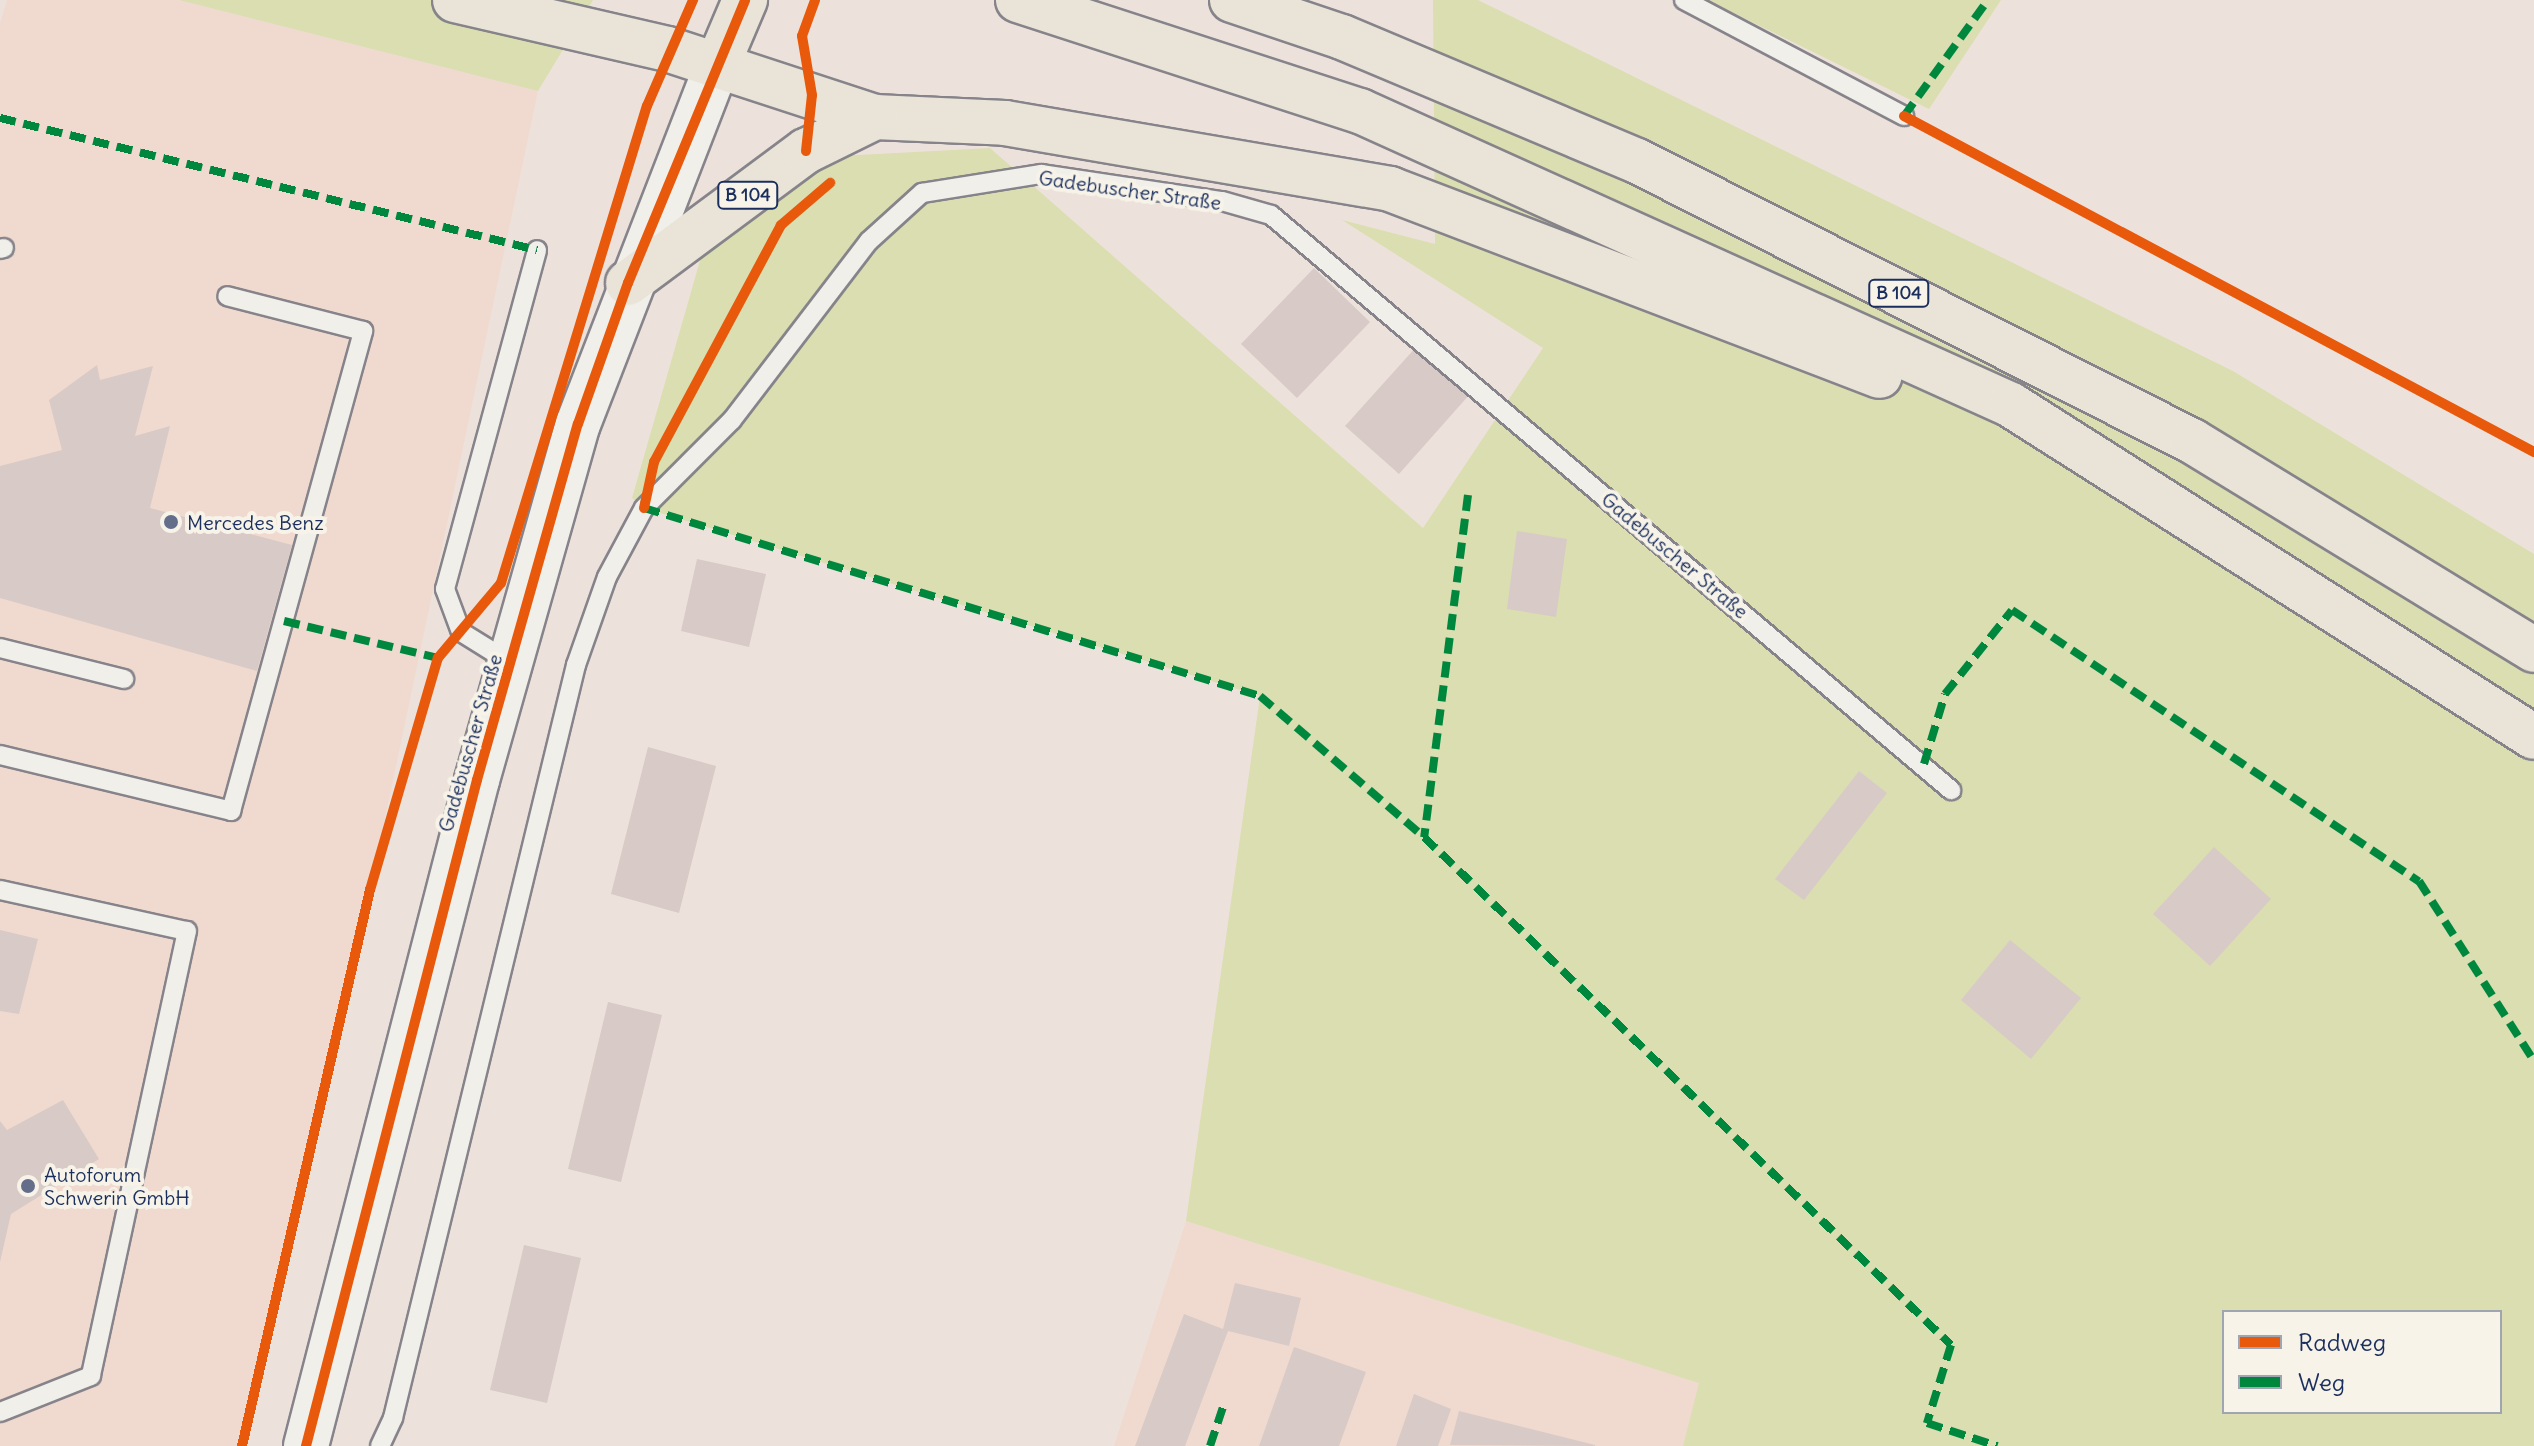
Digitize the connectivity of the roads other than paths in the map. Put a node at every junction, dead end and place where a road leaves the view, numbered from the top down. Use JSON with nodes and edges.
{"nodes":[{"id":1,"x":455,"y":0,"type":"edge"},
{"id":2,"x":745,"y":0,"type":"edge"},
{"id":3,"x":1018,"y":0,"type":"edge"},
{"id":4,"x":1232,"y":0,"type":"edge"},
{"id":5,"x":1684,"y":0,"type":"edge"},
{"id":6,"x":717,"y":66,"type":"junction"},
{"id":7,"x":1904,"y":116,"type":"dead end"},
{"id":8,"x":875,"y":117,"type":"junction"},
{"id":9,"x":537,"y":250,"type":"dead end"},
{"id":10,"x":628,"y":283,"type":"junction"},
{"id":11,"x":227,"y":296,"type":"dead end"},
{"id":12,"x":2011,"y":405,"type":"junction"},
{"id":13,"x":0,"y":648,"type":"edge"},
{"id":14,"x":2534,"y":650,"type":"edge"},
{"id":15,"x":511,"y":663,"type":"junction"},
{"id":16,"x":124,"y":679,"type":"dead end"},
{"id":17,"x":2534,"y":737,"type":"edge"},
{"id":18,"x":0,"y":755,"type":"edge"},
{"id":19,"x":1951,"y":790,"type":"dead end"},
{"id":20,"x":0,"y":890,"type":"edge"},
{"id":21,"x":0,"y":1412,"type":"edge"},
{"id":22,"x":306,"y":1446,"type":"edge"},
{"id":23,"x":380,"y":1446,"type":"edge"}],
"edges":[{"from":1,"to":6,"type":"main road","number":"B 104"},
{"from":2,"to":6,"type":"main road"},
{"from":3,"to":12,"type":"main road","number":"B 104"},
{"from":4,"to":14,"type":"main road","number":"B 104"},
{"from":5,"to":7,"type":"lane"},
{"from":6,"to":8,"type":"main road","number":"B 104"},
{"from":6,"to":10,"type":"street","name":"Gadebuscher Straße"},
{"from":8,"to":10,"type":"main road","number":"B 104"},
{"from":8,"to":12,"type":"main road","number":"B 104"},
{"from":9,"to":15,"type":"lane"},
{"from":10,"to":15,"type":"street","name":"Gadebuscher Straße"},
{"from":11,"to":18,"type":"lane"},
{"from":12,"to":17,"type":"main road","number":"B 104"},
{"from":13,"to":16,"type":"lane"},
{"from":15,"to":22,"type":"street","name":"Gadebuscher Straße"},
{"from":19,"to":23,"type":"lane","name":"Gadebuscher Straße"},
{"from":20,"to":21,"type":"lane"}]}
